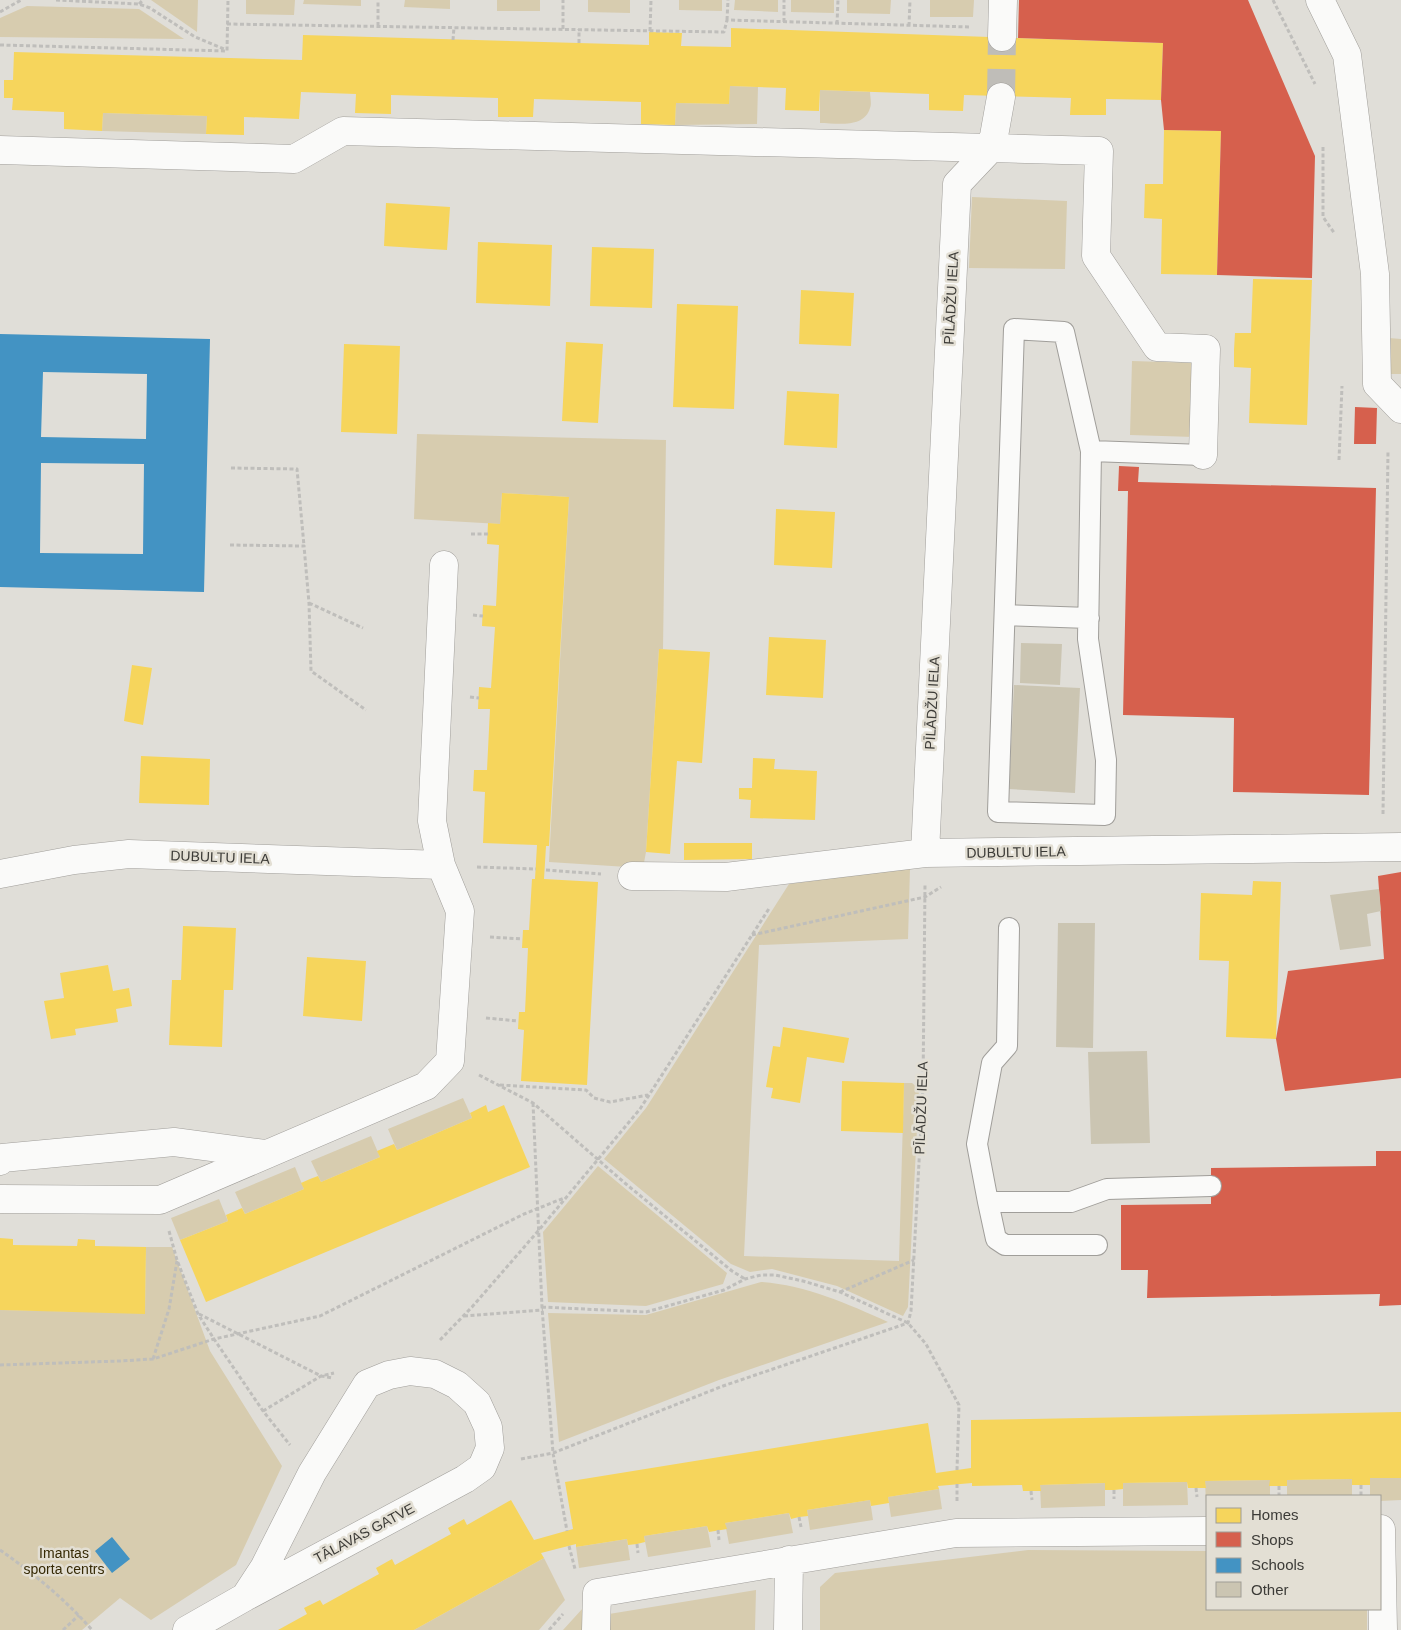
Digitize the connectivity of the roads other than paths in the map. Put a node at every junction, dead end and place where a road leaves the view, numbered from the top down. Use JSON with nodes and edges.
{"nodes":[{"id":1,"x":1003,"y":0,"type":"edge"},
{"id":2,"x":1320,"y":0,"type":"edge"},
{"id":3,"x":1002,"y":33,"type":"tunnel mouth"},
{"id":4,"x":1001,"y":97,"type":"tunnel mouth"},
{"id":5,"x":992,"y":147,"type":"junction"},
{"id":6,"x":0,"y":150,"type":"edge"},
{"id":7,"x":1401,"y":409,"type":"edge"},
{"id":8,"x":1091,"y":451,"type":"junction"},
{"id":9,"x":1203,"y":455,"type":"joint"},
{"id":10,"x":444,"y":565,"type":"dead end"},
{"id":11,"x":1005,"y":614,"type":"junction"},
{"id":12,"x":1088,"y":618,"type":"junction"},
{"id":13,"x":1392,"y":847,"type":"edge"},
{"id":14,"x":925,"y":853,"type":"junction"},
{"id":15,"x":441,"y":865,"type":"junction"},
{"id":16,"x":0,"y":874,"type":"edge"},
{"id":17,"x":632,"y":876,"type":"road end"},
{"id":18,"x":1009,"y":928,"type":"dead end"},
{"id":19,"x":266,"y":1154,"type":"junction"},
{"id":20,"x":0,"y":1161,"type":"edge"},
{"id":21,"x":1210,"y":1186,"type":"dead end"},
{"id":22,"x":0,"y":1199,"type":"edge"},
{"id":23,"x":988,"y":1202,"type":"junction"},
{"id":24,"x":1097,"y":1244,"type":"dead end"},
{"id":25,"x":1387,"y":1529,"type":"edge"},
{"id":26,"x":1206,"y":1531,"type":"edge"},
{"id":27,"x":789,"y":1560,"type":"junction"},
{"id":28,"x":246,"y":1596,"type":"junction"},
{"id":29,"x":187,"y":1630,"type":"edge"},
{"id":30,"x":596,"y":1630,"type":"edge"},
{"id":31,"x":788,"y":1630,"type":"edge"},
{"id":32,"x":1382,"y":1630,"type":"edge"}],
"edges":[{"from":1,"to":3,"type":"street"},
{"from":2,"to":7,"type":"street"},
{"from":4,"to":5,"type":"street"},
{"from":5,"to":6,"type":"street"},
{"from":5,"to":9,"type":"street"},
{"from":5,"to":14,"type":"street","name":"PĪLĀDŽU IELA"},
{"from":8,"to":9,"type":"lane"},
{"from":8,"to":11,"type":"lane"},
{"from":8,"to":12,"type":"lane"},
{"from":10,"to":15,"type":"street"},
{"from":11,"to":12,"type":"lane"},
{"from":11,"to":12,"type":"lane"},
{"from":13,"to":14,"type":"street","name":"DUBULTU IELA"},
{"from":14,"to":17,"type":"street","name":"DUBULTU IELA"},
{"from":15,"to":16,"type":"street","name":"DUBULTU IELA"},
{"from":15,"to":19,"type":"street"},
{"from":18,"to":23,"type":"lane"},
{"from":19,"to":20,"type":"street"},
{"from":19,"to":22,"type":"street"},
{"from":21,"to":23,"type":"lane"},
{"from":23,"to":24,"type":"lane"},
{"from":25,"to":32,"type":"street"},
{"from":26,"to":27,"type":"street"},
{"from":27,"to":30,"type":"street"},
{"from":27,"to":31,"type":"street"},
{"from":28,"to":28,"type":"street","name":"TĀLAVAS GATVE"},
{"from":28,"to":29,"type":"street","name":"TĀLAVAS GATVE"}]}
